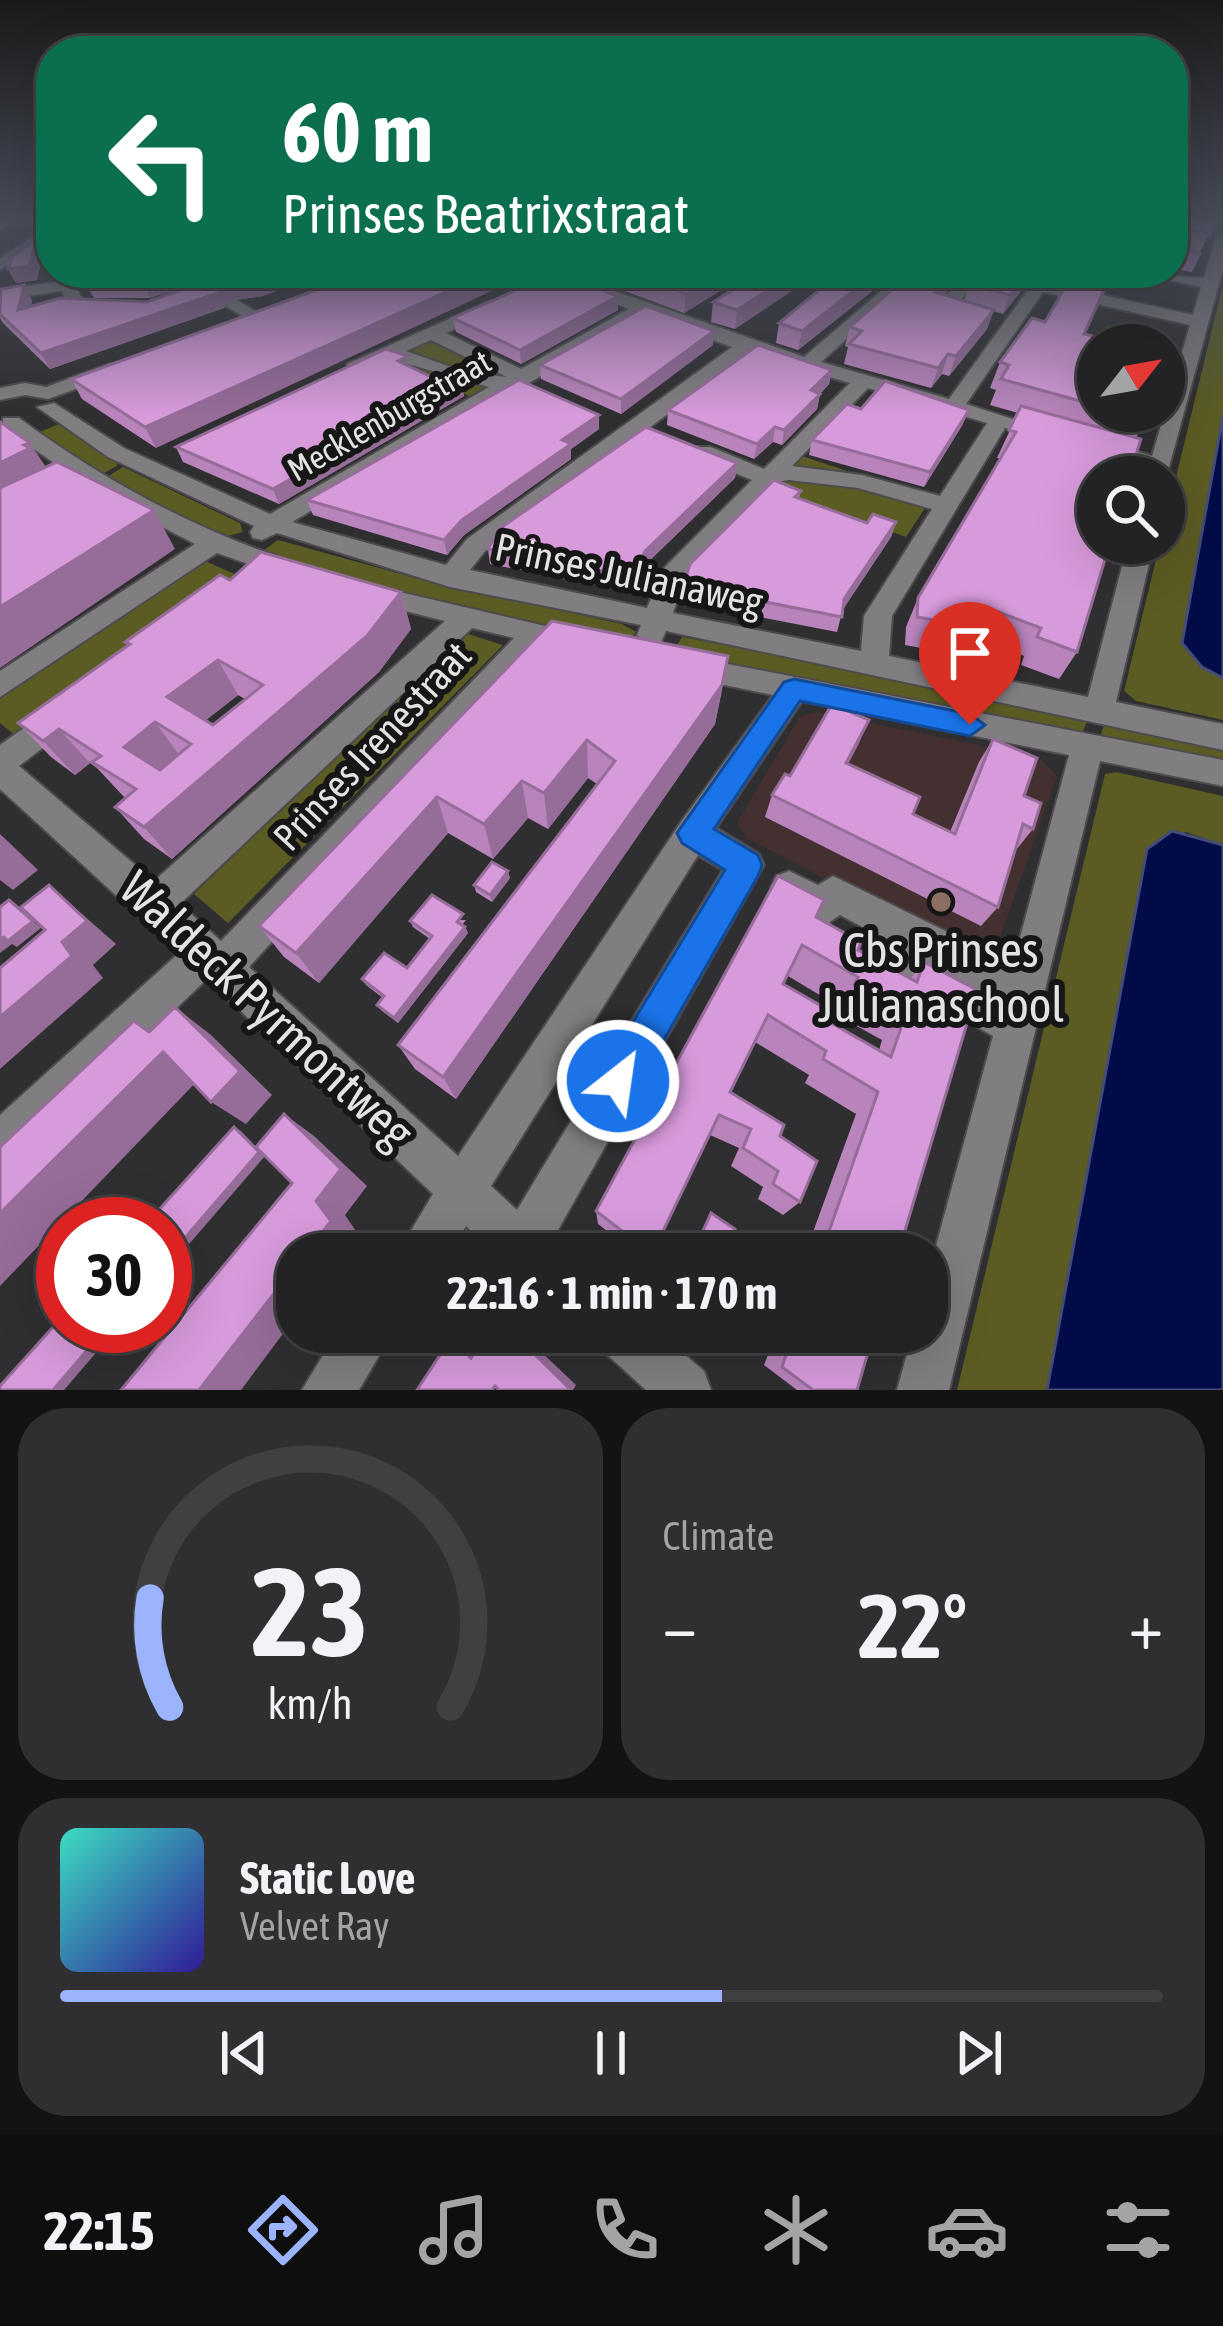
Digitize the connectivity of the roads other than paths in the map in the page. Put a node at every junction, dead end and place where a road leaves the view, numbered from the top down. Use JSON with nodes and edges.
{"nodes":[{"id":1,"x":1210,"y":285,"type":"edge"},
{"id":2,"x":36,"y":287,"type":"edge"},
{"id":3,"x":69,"y":288,"type":"edge"},
{"id":4,"x":208,"y":288,"type":"edge"},
{"id":5,"x":588,"y":288,"type":"edge"},
{"id":6,"x":895,"y":288,"type":"edge"},
{"id":7,"x":964,"y":288,"type":"edge"},
{"id":8,"x":1037,"y":288,"type":"edge"},
{"id":9,"x":1073,"y":288,"type":"edge"},
{"id":10,"x":217,"y":293,"type":"junction"},
{"id":11,"x":514,"y":295,"type":"edge"},
{"id":12,"x":0,"y":296,"type":"edge"},
{"id":13,"x":184,"y":297,"type":"edge"},
{"id":14,"x":133,"y":308,"type":"edge"},
{"id":15,"x":642,"y":309,"type":"junction"},
{"id":16,"x":276,"y":310,"type":"edge"},
{"id":17,"x":256,"y":317,"type":"junction"},
{"id":18,"x":1199,"y":322,"type":"junction"},
{"id":19,"x":234,"y":325,"type":"edge"},
{"id":20,"x":1009,"y":326,"type":"junction"},
{"id":21,"x":432,"y":333,"type":"junction"},
{"id":22,"x":746,"y":346,"type":"junction"},
{"id":23,"x":389,"y":352,"type":"junction"},
{"id":24,"x":806,"y":364,"type":"junction"},
{"id":25,"x":123,"y":366,"type":"edge"},
{"id":26,"x":0,"y":367,"type":"edge"},
{"id":27,"x":325,"y":381,"type":"edge"},
{"id":28,"x":520,"y":382,"type":"junction"},
{"id":29,"x":862,"y":382,"type":"junction"},
{"id":30,"x":10,"y":392,"type":"edge"},
{"id":31,"x":48,"y":400,"type":"junction"},
{"id":32,"x":953,"y":407,"type":"junction"},
{"id":33,"x":999,"y":420,"type":"junction"},
{"id":34,"x":6,"y":423,"type":"edge"},
{"id":35,"x":643,"y":430,"type":"junction"},
{"id":36,"x":176,"y":451,"type":"edge"},
{"id":37,"x":1112,"y":456,"type":"edge"},
{"id":38,"x":1163,"y":456,"type":"edge"},
{"id":39,"x":144,"y":470,"type":"junction"},
{"id":40,"x":764,"y":477,"type":"junction"},
{"id":41,"x":946,"y":504,"type":"junction"},
{"id":42,"x":272,"y":524,"type":"junction"},
{"id":43,"x":227,"y":548,"type":"junction"},
{"id":44,"x":270,"y":564,"type":"junction"},
{"id":45,"x":1136,"y":564,"type":"edge"},
{"id":46,"x":450,"y":578,"type":"junction"},
{"id":47,"x":236,"y":590,"type":"edge"},
{"id":48,"x":655,"y":618,"type":"junction"},
{"id":49,"x":464,"y":620,"type":"junction"},
{"id":50,"x":534,"y":635,"type":"junction"},
{"id":51,"x":622,"y":653,"type":"junction"},
{"id":52,"x":874,"y":665,"type":"junction"},
{"id":53,"x":0,"y":686,"type":"edge"},
{"id":54,"x":794,"y":689,"type":"junction"},
{"id":55,"x":79,"y":704,"type":"edge"},
{"id":56,"x":1093,"y":730,"type":"junction"},
{"id":57,"x":1223,"y":736,"type":"edge"},
{"id":58,"x":1,"y":771,"type":"edge"},
{"id":59,"x":1223,"y":773,"type":"edge"},
{"id":60,"x":693,"y":833,"type":"junction"},
{"id":61,"x":789,"y":888,"type":"edge"},
{"id":62,"x":154,"y":904,"type":"junction"},
{"id":63,"x":214,"y":961,"type":"junction"},
{"id":64,"x":1020,"y":1008,"type":"junction"},
{"id":65,"x":0,"y":1145,"type":"edge"},
{"id":66,"x":463,"y":1191,"type":"junction"},
{"id":67,"x":435,"y":1233,"type":"edge"},
{"id":68,"x":508,"y":1233,"type":"edge"},
{"id":69,"x":536,"y":1233,"type":"edge"},
{"id":70,"x":354,"y":1353,"type":"edge"},
{"id":71,"x":644,"y":1353,"type":"edge"},
{"id":72,"x":328,"y":1390,"type":"edge"},
{"id":73,"x":685,"y":1390,"type":"edge"},
{"id":74,"x":922,"y":1390,"type":"edge"}],
"edges":[{"from":1,"to":18,"type":"street"},
{"from":2,"to":12,"type":"street"},
{"from":3,"to":14,"type":"street"},
{"from":4,"to":10,"type":"street"},
{"from":5,"to":15,"type":"street"},
{"from":6,"to":24,"type":"street"},
{"from":7,"to":20,"type":"street"},
{"from":8,"to":20,"type":"street"},
{"from":9,"to":18,"type":"street"},
{"from":10,"to":13,"type":"street"},
{"from":10,"to":17,"type":"street"},
{"from":11,"to":21,"type":"street"},
{"from":15,"to":22,"type":"street"},
{"from":15,"to":28,"type":"street","name":"Mecklenburgstraat"},
{"from":16,"to":17,"type":"street"},
{"from":17,"to":19,"type":"street"},
{"from":18,"to":38,"type":"street"},
{"from":20,"to":32,"type":"street"},
{"from":21,"to":23,"type":"street"},
{"from":21,"to":28,"type":"street"},
{"from":22,"to":24,"type":"street"},
{"from":22,"to":35,"type":"street"},
{"from":23,"to":27,"type":"street"},
{"from":23,"to":28,"type":"street"},
{"from":24,"to":29,"type":"street"},
{"from":25,"to":31,"type":"street"},
{"from":26,"to":30,"type":"street"},
{"from":28,"to":42,"type":"street","name":"Mecklenburgstraat"},
{"from":29,"to":32,"type":"street"},
{"from":29,"to":40,"type":"street"},
{"from":30,"to":31,"type":"street"},
{"from":31,"to":34,"type":"street"},
{"from":31,"to":39,"type":"street","name":"Prinses Julianaweg"},
{"from":32,"to":33,"type":"street"},
{"from":33,"to":37,"type":"street"},
{"from":33,"to":41,"type":"street"},
{"from":34,"to":43,"type":"street","name":"Prinses Julianaweg"},
{"from":35,"to":40,"type":"street"},
{"from":35,"to":46,"type":"street"},
{"from":36,"to":39,"type":"street"},
{"from":39,"to":42,"type":"street","name":"Prinses Julianaweg"},
{"from":40,"to":41,"type":"street"},
{"from":40,"to":48,"type":"street"},
{"from":41,"to":52,"type":"street"},
{"from":42,"to":43,"type":"street","name":"Mecklenburgstraat"},
{"from":42,"to":46,"type":"street","name":"Prinses Julianaweg"},
{"from":43,"to":44,"type":"street","name":"Prinses Julianaweg"},
{"from":43,"to":53,"type":"street","name":"Mecklenburgstraat"},
{"from":44,"to":47,"type":"street"},
{"from":44,"to":49,"type":"street","name":"Prinses Julianaweg"},
{"from":45,"to":56,"type":"street"},
{"from":46,"to":48,"type":"street","name":"Prinses Julianaweg"},
{"from":48,"to":51,"type":"street"},
{"from":48,"to":52,"type":"street","name":"Prinses Julianaweg"},
{"from":49,"to":50,"type":"street","name":"Prinses Julianaweg"},
{"from":49,"to":62,"type":"street","name":"Prinses Irenestraat"},
{"from":50,"to":51,"type":"street","name":"Prinses Julianaweg"},
{"from":50,"to":63,"type":"street","name":"Prinses Irenestraat"},
{"from":51,"to":54,"type":"street","name":"Prinses Julianaweg"},
{"from":52,"to":56,"type":"street","name":"Prinses Julianaweg"},
{"from":54,"to":56,"type":"street","name":"Prinses Julianaweg"},
{"from":54,"to":60,"type":"street"},
{"from":55,"to":58,"type":"street"},
{"from":56,"to":57,"type":"street","name":"Prinses Julianaweg"},
{"from":56,"to":59,"type":"street","name":"Prinses Julianaweg"},
{"from":56,"to":64,"type":"street"},
{"from":58,"to":62,"type":"street","name":"Waldeck Pyrmontweg"},
{"from":60,"to":66,"type":"street"},
{"from":60,"to":69,"type":"street"},
{"from":61,"to":64,"type":"street"},
{"from":62,"to":63,"type":"street","name":"Waldeck Pyrmontweg"},
{"from":63,"to":65,"type":"street","name":"Prinses Irenestraat"},
{"from":63,"to":66,"type":"street","name":"Waldeck Pyrmontweg"},
{"from":64,"to":74,"type":"street"},
{"from":66,"to":67,"type":"street"},
{"from":66,"to":68,"type":"street","name":"Waldeck Pyrmontweg"},
{"from":70,"to":72,"type":"street"},
{"from":71,"to":73,"type":"street"}]}
